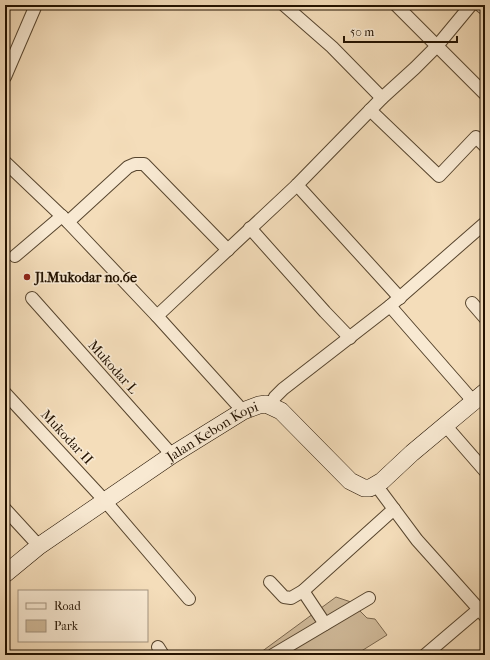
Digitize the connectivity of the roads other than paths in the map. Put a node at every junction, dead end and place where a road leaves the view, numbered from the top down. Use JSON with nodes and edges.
{"nodes":[{"id":1,"x":36,"y":5,"type":"edge"},
{"id":2,"x":284,"y":5,"type":"edge"},
{"id":3,"x":396,"y":5,"type":"edge"},
{"id":4,"x":471,"y":5,"type":"edge"},
{"id":5,"x":480,"y":5,"type":"edge"},
{"id":6,"x":485,"y":9,"type":"edge"},
{"id":7,"x":437,"y":46,"type":"junction"},
{"id":8,"x":5,"y":77,"type":"edge"},
{"id":9,"x":485,"y":94,"type":"edge"},
{"id":10,"x":382,"y":98,"type":"junction"},
{"id":11,"x":370,"y":110,"type":"junction"},
{"id":12,"x":485,"y":146,"type":"edge"},
{"id":13,"x":5,"y":162,"type":"edge"},
{"id":14,"x":297,"y":185,"type":"junction"},
{"id":15,"x":65,"y":219,"type":"junction"},
{"id":16,"x":485,"y":223,"type":"edge"},
{"id":17,"x":250,"y":228,"type":"junction"},
{"id":18,"x":228,"y":250,"type":"junction"},
{"id":19,"x":15,"y":256,"type":"dead end"},
{"id":20,"x":32,"y":298,"type":"dead end"},
{"id":21,"x":400,"y":298,"type":"junction"},
{"id":22,"x":472,"y":303,"type":"dead end"},
{"id":23,"x":390,"y":306,"type":"junction"},
{"id":24,"x":157,"y":316,"type":"junction"},
{"id":25,"x":485,"y":318,"type":"edge"},
{"id":26,"x":350,"y":338,"type":"junction"},
{"id":27,"x":5,"y":393,"type":"edge"},
{"id":28,"x":479,"y":396,"type":"edge"},
{"id":29,"x":271,"y":405,"type":"junction"},
{"id":30,"x":243,"y":411,"type":"junction"},
{"id":31,"x":445,"y":425,"type":"junction"},
{"id":32,"x":172,"y":456,"type":"junction"},
{"id":33,"x":485,"y":471,"type":"edge"},
{"id":34,"x":376,"y":485,"type":"junction"},
{"id":35,"x":106,"y":502,"type":"junction"},
{"id":36,"x":5,"y":509,"type":"edge"},
{"id":37,"x":394,"y":509,"type":"junction"},
{"id":38,"x":39,"y":546,"type":"junction"},
{"id":39,"x":5,"y":574,"type":"edge"},
{"id":40,"x":270,"y":582,"type":"dead end"},
{"id":41,"x":303,"y":591,"type":"junction"},
{"id":42,"x":369,"y":598,"type":"dead end"},
{"id":43,"x":189,"y":599,"type":"dead end"},
{"id":44,"x":482,"y":613,"type":"edge"},
{"id":45,"x":325,"y":624,"type":"junction"},
{"id":46,"x":273,"y":655,"type":"edge"},
{"id":47,"x":425,"y":655,"type":"edge"}],
"edges":[{"from":1,"to":8,"type":"street"},
{"from":2,"to":10,"type":"street"},
{"from":3,"to":7,"type":"street"},
{"from":4,"to":7,"type":"street"},
{"from":5,"to":6,"type":"street"},
{"from":7,"to":9,"type":"street"},
{"from":7,"to":10,"type":"street"},
{"from":10,"to":11,"type":"street"},
{"from":11,"to":12,"type":"street"},
{"from":11,"to":14,"type":"street"},
{"from":13,"to":15,"type":"street"},
{"from":14,"to":17,"type":"street"},
{"from":14,"to":21,"type":"street"},
{"from":15,"to":18,"type":"street"},
{"from":15,"to":19,"type":"street"},
{"from":15,"to":24,"type":"street"},
{"from":16,"to":21,"type":"street"},
{"from":17,"to":18,"type":"street"},
{"from":17,"to":26,"type":"street"},
{"from":18,"to":24,"type":"street"},
{"from":20,"to":32,"type":"street","name":"Mukodar L"},
{"from":21,"to":23,"type":"street"},
{"from":22,"to":25,"type":"street"},
{"from":23,"to":26,"type":"street"},
{"from":23,"to":28,"type":"street"},
{"from":24,"to":30,"type":"street"},
{"from":26,"to":29,"type":"street"},
{"from":27,"to":35,"type":"street","name":"Mukodar II"},
{"from":28,"to":31,"type":"main road"},
{"from":29,"to":30,"type":"main road","name":"Jalan Kebon Kopi"},
{"from":29,"to":34,"type":"main road","name":"Jalan Kebon Kopi"},
{"from":30,"to":32,"type":"main road","name":"Jalan Kebon Kopi"},
{"from":31,"to":33,"type":"street"},
{"from":31,"to":34,"type":"main road"},
{"from":32,"to":35,"type":"main road","name":"Jalan Kebon Kopi"},
{"from":34,"to":37,"type":"street"},
{"from":35,"to":38,"type":"main road","name":"Jalan Kebon Kopi"},
{"from":35,"to":43,"type":"street","name":"Mukodar II"},
{"from":36,"to":38,"type":"street"},
{"from":37,"to":41,"type":"street"},
{"from":37,"to":44,"type":"street"},
{"from":38,"to":39,"type":"main road","name":"Jalan Kebon Kopi"},
{"from":40,"to":41,"type":"street"},
{"from":41,"to":45,"type":"street"},
{"from":42,"to":45,"type":"street"},
{"from":44,"to":47,"type":"street"},
{"from":45,"to":46,"type":"street"}]}
